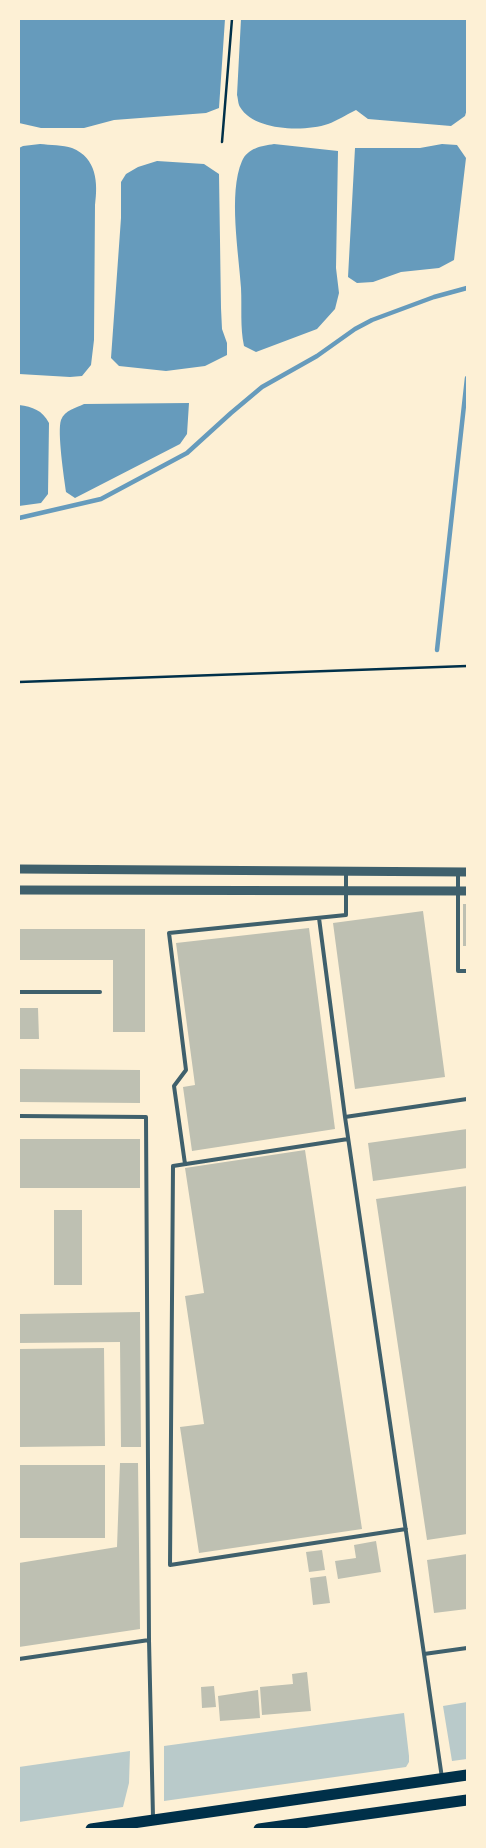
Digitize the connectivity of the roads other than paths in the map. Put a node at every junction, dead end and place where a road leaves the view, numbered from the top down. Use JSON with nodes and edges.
{"nodes":[{"id":1,"x":19,"y":869,"type":"edge"},
{"id":2,"x":346,"y":872,"type":"junction"},
{"id":3,"x":462,"y":872,"type":"edge"},
{"id":4,"x":19,"y":890,"type":"edge"},
{"id":5,"x":346,"y":891,"type":"junction"},
{"id":6,"x":457,"y":891,"type":"junction"},
{"id":7,"x":467,"y":891,"type":"edge"},
{"id":8,"x":319,"y":918,"type":"junction"},
{"id":9,"x":467,"y":971,"type":"edge"},
{"id":10,"x":19,"y":992,"type":"edge"},
{"id":11,"x":100,"y":992,"type":"dead end"},
{"id":12,"x":467,"y":1099,"type":"edge"},
{"id":13,"x":19,"y":1116,"type":"edge"},
{"id":14,"x":345,"y":1117,"type":"junction"},
{"id":15,"x":348,"y":1139,"type":"junction"},
{"id":16,"x":185,"y":1164,"type":"junction"},
{"id":17,"x":406,"y":1529,"type":"junction"},
{"id":18,"x":149,"y":1640,"type":"junction"},
{"id":19,"x":467,"y":1648,"type":"edge"},
{"id":20,"x":424,"y":1654,"type":"junction"},
{"id":21,"x":19,"y":1659,"type":"edge"},
{"id":22,"x":467,"y":1775,"type":"edge"},
{"id":23,"x":442,"y":1779,"type":"junction"},
{"id":24,"x":467,"y":1800,"type":"edge"},
{"id":25,"x":153,"y":1820,"type":"junction"},
{"id":26,"x":91,"y":1829,"type":"edge"},
{"id":27,"x":259,"y":1829,"type":"edge"}],
"edges":[{"from":1,"to":2,"type":"street"},
{"from":2,"to":3,"type":"street"},
{"from":2,"to":5,"type":"lane"},
{"from":3,"to":6,"type":"lane"},
{"from":4,"to":5,"type":"street"},
{"from":5,"to":6,"type":"street"},
{"from":5,"to":8,"type":"lane"},
{"from":6,"to":7,"type":"street"},
{"from":6,"to":9,"type":"lane"},
{"from":8,"to":14,"type":"lane"},
{"from":8,"to":16,"type":"lane"},
{"from":10,"to":11,"type":"lane"},
{"from":12,"to":14,"type":"lane"},
{"from":13,"to":18,"type":"lane"},
{"from":14,"to":15,"type":"lane"},
{"from":15,"to":16,"type":"lane"},
{"from":15,"to":17,"type":"lane"},
{"from":16,"to":17,"type":"lane"},
{"from":17,"to":20,"type":"lane"},
{"from":18,"to":21,"type":"lane"},
{"from":18,"to":25,"type":"lane"},
{"from":19,"to":20,"type":"lane"},
{"from":20,"to":23,"type":"lane"},
{"from":22,"to":23,"type":"main road"},
{"from":23,"to":25,"type":"main road"},
{"from":24,"to":27,"type":"main road"},
{"from":25,"to":26,"type":"main road"}]}
